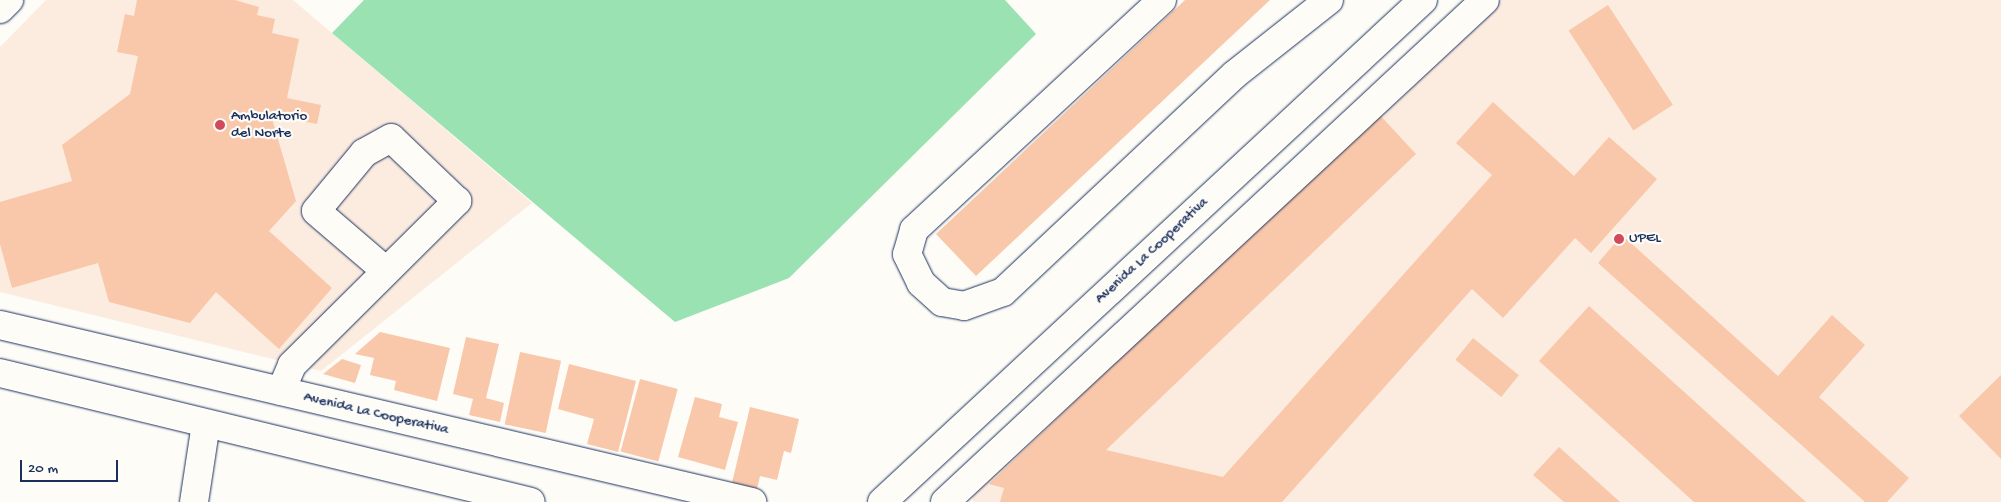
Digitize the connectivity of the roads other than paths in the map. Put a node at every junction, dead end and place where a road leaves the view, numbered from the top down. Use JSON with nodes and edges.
{"nodes":[{"id":1,"x":9,"y":0,"type":"edge"},
{"id":2,"x":1162,"y":0,"type":"edge"},
{"id":3,"x":1329,"y":0,"type":"edge"},
{"id":4,"x":1424,"y":0,"type":"edge"},
{"id":5,"x":1485,"y":0,"type":"edge"},
{"id":6,"x":0,"y":9,"type":"edge"},
{"id":7,"x":386,"y":270,"type":"junction"},
{"id":8,"x":0,"y":325,"type":"edge"},
{"id":9,"x":0,"y":373,"type":"edge"},
{"id":10,"x":281,"y":392,"type":"junction"},
{"id":11,"x":206,"y":424,"type":"junction"},
{"id":12,"x":194,"y":502,"type":"edge"},
{"id":13,"x":531,"y":502,"type":"edge"},
{"id":14,"x":752,"y":502,"type":"edge"},
{"id":15,"x":882,"y":502,"type":"edge"},
{"id":16,"x":944,"y":502,"type":"edge"}],
"edges":[{"from":1,"to":6,"type":"street"},
{"from":2,"to":3,"type":"street"},
{"from":4,"to":15,"type":"street","name":"Avenida La Cooperativa"},
{"from":5,"to":16,"type":"street"},
{"from":7,"to":7,"type":"street"},
{"from":7,"to":10,"type":"street"},
{"from":8,"to":10,"type":"street","name":"Avenida La Cooperativa"},
{"from":9,"to":11,"type":"street"},
{"from":10,"to":14,"type":"street","name":"Avenida La Cooperativa"},
{"from":11,"to":12,"type":"street"},
{"from":11,"to":13,"type":"street"}]}
